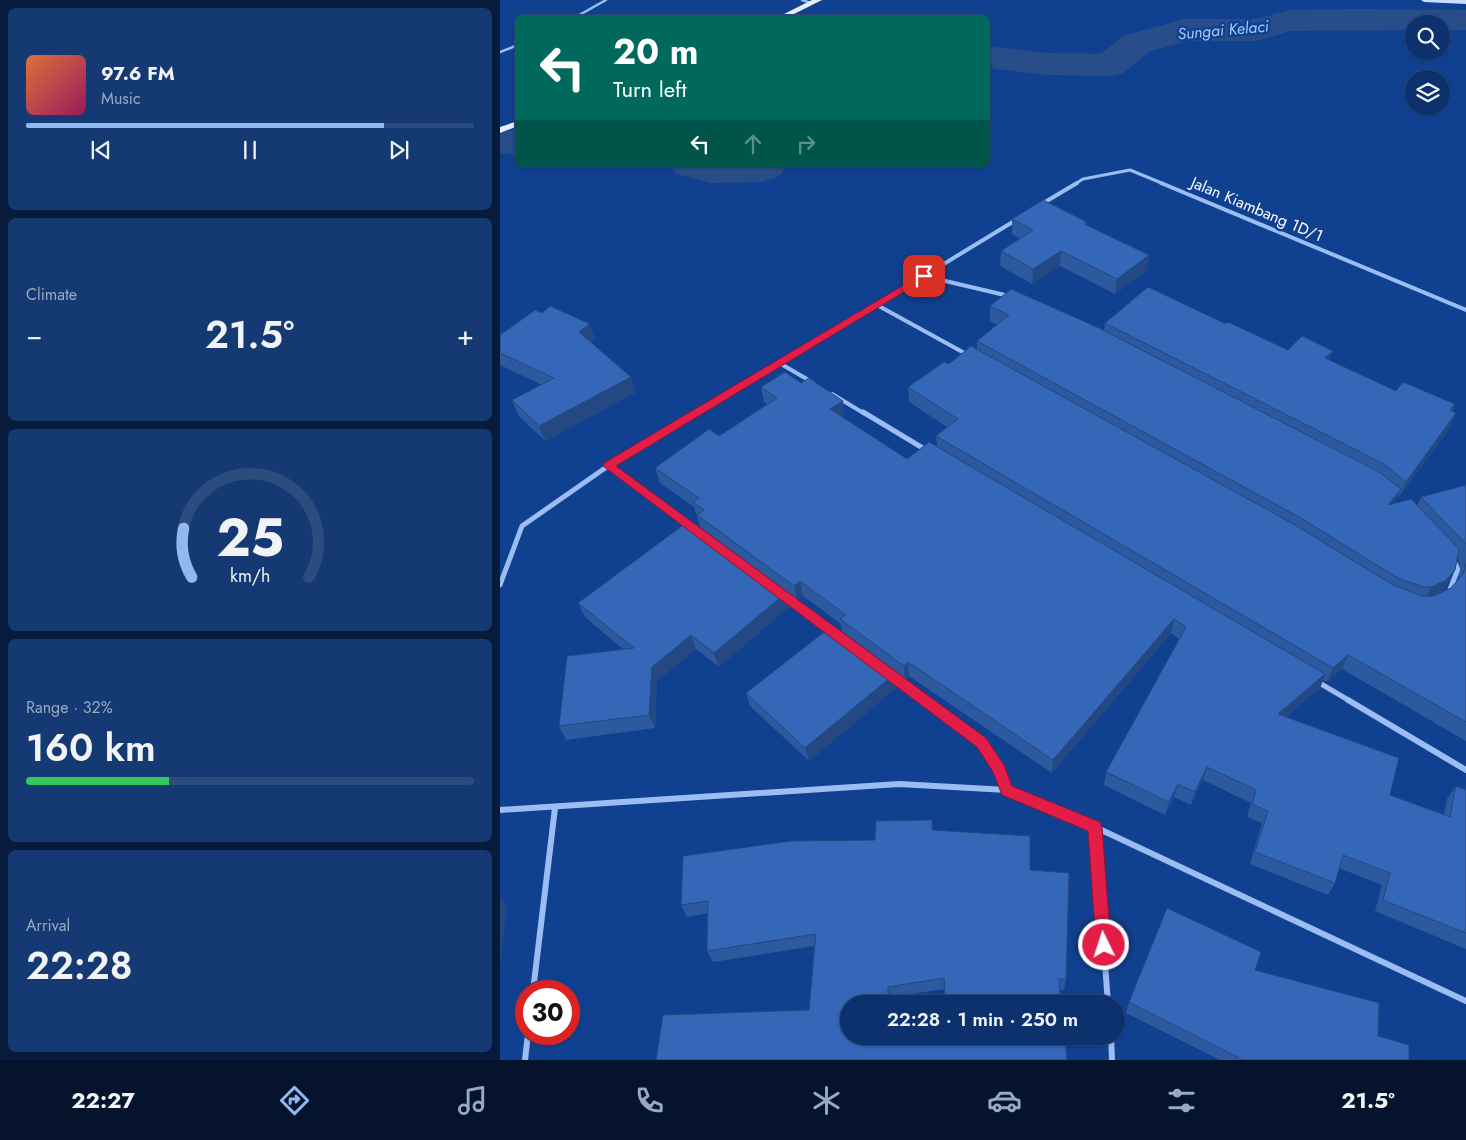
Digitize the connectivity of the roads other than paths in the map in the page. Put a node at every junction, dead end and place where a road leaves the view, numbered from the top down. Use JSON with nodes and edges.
{"nodes":[{"id":1,"x":606,"y":0,"type":"edge"},
{"id":2,"x":802,"y":0,"type":"edge"},
{"id":3,"x":1424,"y":0,"type":"edge"},
{"id":4,"x":815,"y":2,"type":"edge"},
{"id":5,"x":1466,"y":2,"type":"edge"},
{"id":6,"x":579,"y":15,"type":"edge"},
{"id":7,"x":786,"y":15,"type":"edge"},
{"id":8,"x":515,"y":46,"type":"edge"},
{"id":9,"x":500,"y":52,"type":"edge"},
{"id":10,"x":515,"y":124,"type":"edge"},
{"id":11,"x":500,"y":130,"type":"edge"},
{"id":12,"x":1032,"y":210,"type":"edge"},
{"id":13,"x":1024,"y":215,"type":"edge"},
{"id":14,"x":924,"y":276,"type":"junction"},
{"id":15,"x":1011,"y":296,"type":"edge"},
{"id":16,"x":878,"y":305,"type":"junction"},
{"id":17,"x":1466,"y":310,"type":"edge"},
{"id":18,"x":973,"y":358,"type":"edge"},
{"id":19,"x":781,"y":364,"type":"junction"},
{"id":20,"x":815,"y":384,"type":"edge"},
{"id":21,"x":824,"y":389,"type":"edge"},
{"id":22,"x":935,"y":455,"type":"edge"},
{"id":23,"x":608,"y":466,"type":"junction"},
{"id":24,"x":696,"y":530,"type":"edge"},
{"id":25,"x":1452,"y":557,"type":"edge"},
{"id":26,"x":500,"y":585,"type":"edge"},
{"id":27,"x":783,"y":595,"type":"edge"},
{"id":28,"x":1442,"y":597,"type":"edge"},
{"id":29,"x":838,"y":636,"type":"edge"},
{"id":30,"x":886,"y":672,"type":"edge"},
{"id":31,"x":1312,"y":678,"type":"edge"},
{"id":32,"x":1466,"y":770,"type":"edge"},
{"id":33,"x":1007,"y":790,"type":"junction"},
{"id":34,"x":556,"y":808,"type":"junction"},
{"id":35,"x":500,"y":810,"type":"edge"},
{"id":36,"x":1095,"y":827,"type":"junction"},
{"id":37,"x":534,"y":980,"type":"edge"},
{"id":38,"x":1107,"y":995,"type":"edge"},
{"id":39,"x":1466,"y":1001,"type":"edge"},
{"id":40,"x":527,"y":1045,"type":"edge"},
{"id":41,"x":1111,"y":1045,"type":"edge"},
{"id":42,"x":525,"y":1060,"type":"edge"},
{"id":43,"x":1112,"y":1060,"type":"edge"}],
"edges":[{"from":1,"to":6,"type":"lane"},
{"from":2,"to":4,"type":"lane"},
{"from":3,"to":5,"type":"street"},
{"from":4,"to":7,"type":"main road"},
{"from":8,"to":9,"type":"lane"},
{"from":10,"to":11,"type":"main road"},
{"from":12,"to":17,"type":"street","name":"Jalan Kiambang 1D/1"},
{"from":13,"to":14,"type":"street"},
{"from":14,"to":15,"type":"street"},
{"from":14,"to":16,"type":"street"},
{"from":16,"to":18,"type":"street"},
{"from":16,"to":19,"type":"street"},
{"from":19,"to":20,"type":"street"},
{"from":19,"to":23,"type":"street"},
{"from":21,"to":22,"type":"street"},
{"from":23,"to":24,"type":"street"},
{"from":23,"to":26,"type":"street"},
{"from":25,"to":28,"type":"street"},
{"from":27,"to":29,"type":"street"},
{"from":30,"to":33,"type":"street"},
{"from":31,"to":32,"type":"street"},
{"from":33,"to":34,"type":"street"},
{"from":33,"to":36,"type":"street"},
{"from":34,"to":35,"type":"street"},
{"from":34,"to":37,"type":"street"},
{"from":36,"to":38,"type":"street"},
{"from":36,"to":39,"type":"street"},
{"from":40,"to":42,"type":"street"},
{"from":41,"to":43,"type":"street"}]}
